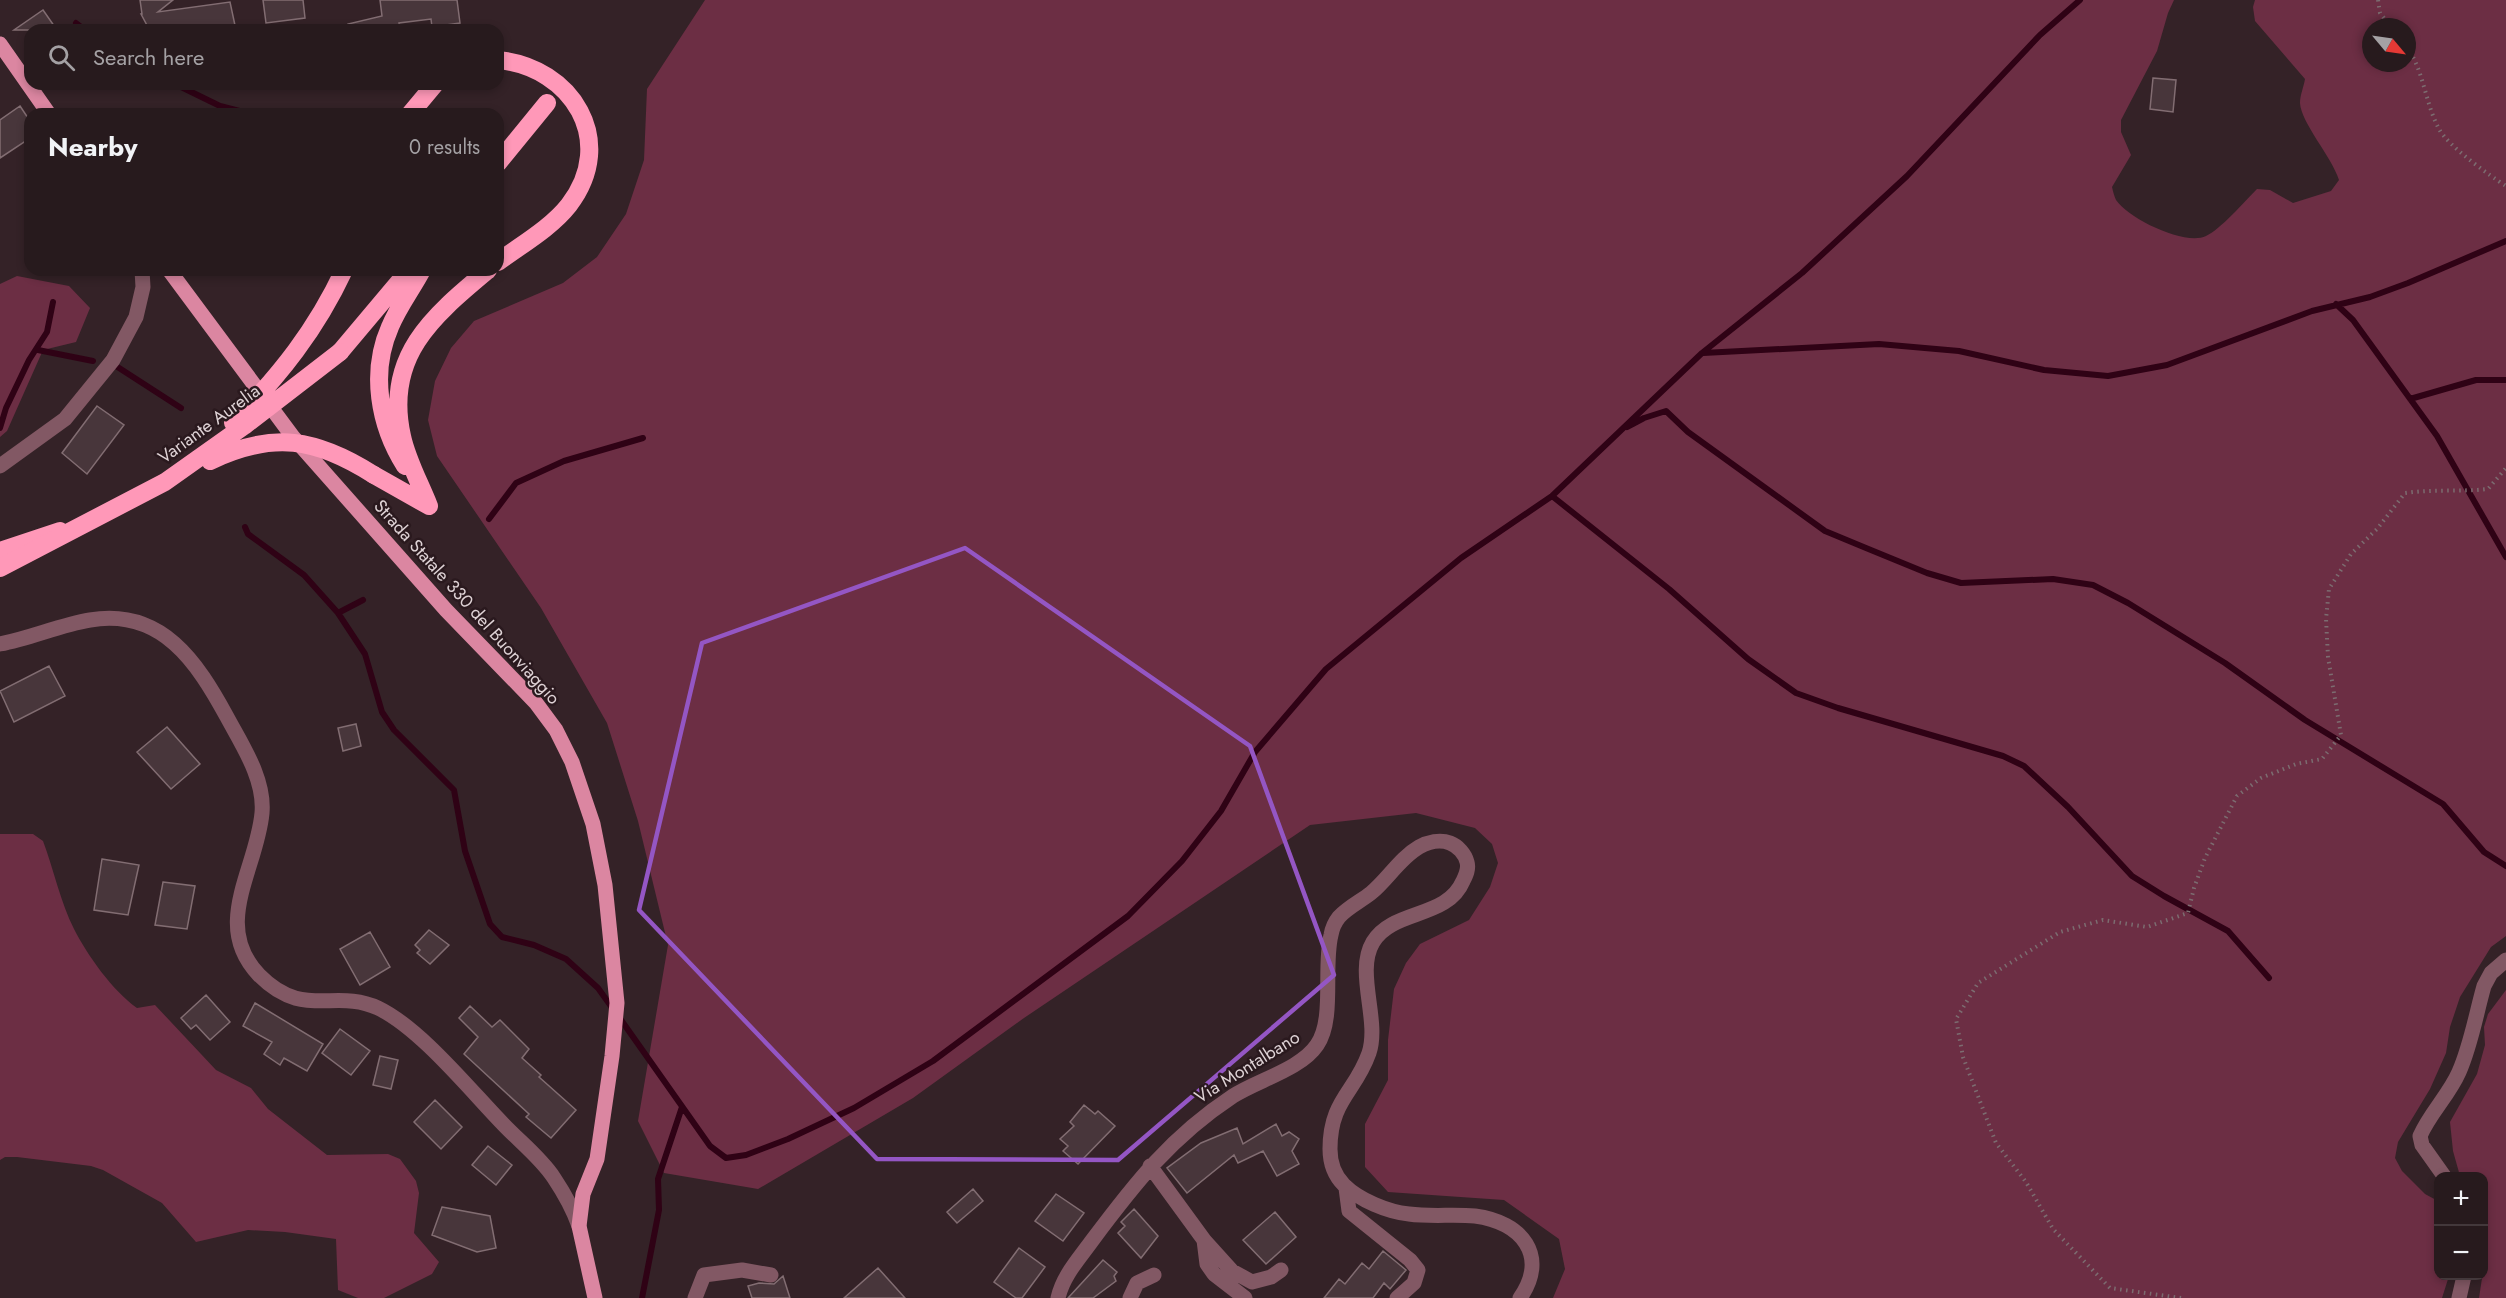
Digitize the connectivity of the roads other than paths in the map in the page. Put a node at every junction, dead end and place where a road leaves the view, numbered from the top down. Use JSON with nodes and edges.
{"nodes":[{"id":1,"x":0,"y":44,"type":"edge"},
{"id":2,"x":504,"y":61,"type":"edge"},
{"id":3,"x":24,"y":78,"type":"edge"},
{"id":4,"x":32,"y":90,"type":"edge"},
{"id":5,"x":430,"y":90,"type":"edge"},
{"id":6,"x":547,"y":104,"type":"dead end"},
{"id":7,"x":45,"y":108,"type":"edge"},
{"id":8,"x":415,"y":108,"type":"edge"},
{"id":9,"x":504,"y":156,"type":"edge"},
{"id":10,"x":504,"y":258,"type":"edge"},
{"id":11,"x":142,"y":276,"type":"edge"},
{"id":12,"x":173,"y":276,"type":"edge"},
{"id":13,"x":341,"y":276,"type":"edge"},
{"id":14,"x":404,"y":276,"type":"edge"},
{"id":15,"x":419,"y":276,"type":"edge"},
{"id":16,"x":481,"y":276,"type":"edge"},
{"id":17,"x":0,"y":466,"type":"edge"},
{"id":18,"x":165,"y":482,"type":"junction"},
{"id":19,"x":429,"y":506,"type":"junction"},
{"id":20,"x":84,"y":523,"type":"junction"},
{"id":21,"x":0,"y":550,"type":"edge"},
{"id":22,"x":0,"y":568,"type":"edge"},
{"id":23,"x":0,"y":644,"type":"edge"},
{"id":24,"x":2506,"y":960,"type":"edge"},
{"id":25,"x":1150,"y":1166,"type":"junction"},
{"id":26,"x":2441,"y":1172,"type":"edge"},
{"id":27,"x":1346,"y":1188,"type":"junction"},
{"id":28,"x":579,"y":1226,"type":"junction"},
{"id":29,"x":1204,"y":1240,"type":"junction"},
{"id":30,"x":1281,"y":1269,"type":"dead end"},
{"id":31,"x":771,"y":1275,"type":"dead end"},
{"id":32,"x":1154,"y":1275,"type":"dead end"},
{"id":33,"x":2463,"y":1280,"type":"edge"},
{"id":34,"x":595,"y":1298,"type":"edge"},
{"id":35,"x":695,"y":1298,"type":"edge"},
{"id":36,"x":1058,"y":1298,"type":"edge"},
{"id":37,"x":1130,"y":1298,"type":"edge"},
{"id":38,"x":1245,"y":1298,"type":"edge"},
{"id":39,"x":1397,"y":1298,"type":"edge"},
{"id":40,"x":1520,"y":1298,"type":"edge"},
{"id":41,"x":2459,"y":1298,"type":"edge"}],
"edges":[{"from":1,"to":3,"type":"main road"},
{"from":2,"to":10,"type":"highway"},
{"from":4,"to":7,"type":"main road"},
{"from":5,"to":8,"type":"highway"},
{"from":6,"to":9,"type":"highway"},
{"from":11,"to":17,"type":"street"},
{"from":12,"to":28,"type":"main road","name":"Strada Statale 330 del Buonviaggio","bridge":true},
{"from":13,"to":18,"type":"highway","bridge":true},
{"from":14,"to":18,"type":"highway","name":"Variante Aurelia","bridge":true},
{"from":15,"to":19,"type":"highway"},
{"from":16,"to":19,"type":"highway"},
{"from":18,"to":19,"type":"highway","bridge":true},
{"from":18,"to":20,"type":"highway","name":"Variante Aurelia","bridge":true},
{"from":20,"to":21,"type":"highway","bridge":true},
{"from":20,"to":22,"type":"highway","name":"Variante Aurelia","bridge":true},
{"from":23,"to":28,"type":"street","name":"Strada Statale 330 del Buonviaggio"},
{"from":24,"to":26,"type":"street"},
{"from":25,"to":27,"type":"street","name":"Via Montalbano"},
{"from":25,"to":29,"type":"street"},
{"from":25,"to":36,"type":"street","name":"Via Montalbano"},
{"from":27,"to":39,"type":"street","name":"Via Montalbano"},
{"from":27,"to":40,"type":"street"},
{"from":28,"to":34,"type":"main road","name":"Strada Statale 330 del Buonviaggio"},
{"from":29,"to":30,"type":"street"},
{"from":29,"to":38,"type":"street"},
{"from":31,"to":35,"type":"street"},
{"from":32,"to":37,"type":"street"},
{"from":33,"to":41,"type":"street"}]}
